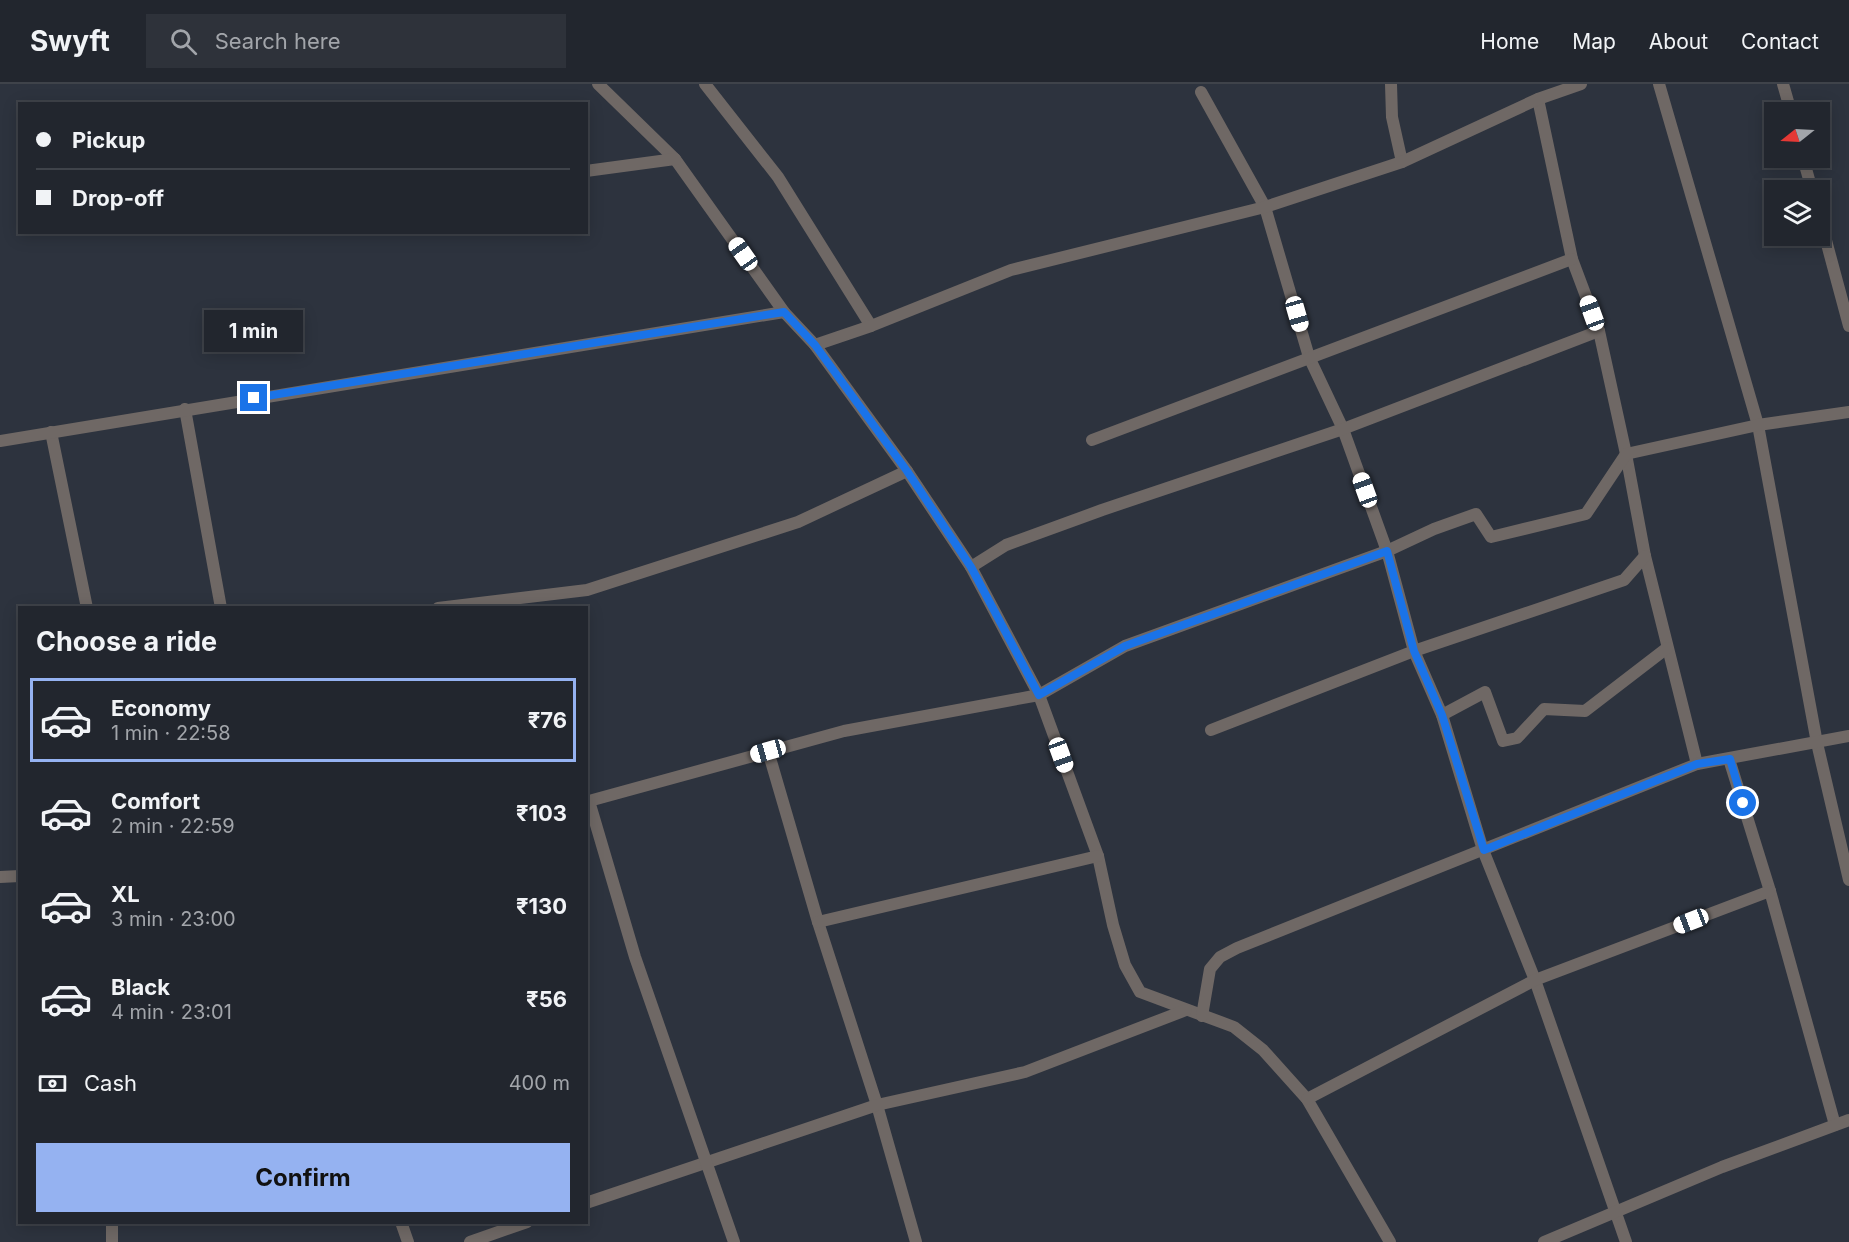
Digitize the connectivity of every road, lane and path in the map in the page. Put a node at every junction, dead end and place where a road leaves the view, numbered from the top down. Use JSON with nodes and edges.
{"nodes":[{"id":1,"x":598,"y":84,"type":"edge"},
{"id":2,"x":705,"y":84,"type":"edge"},
{"id":3,"x":1391,"y":84,"type":"edge"},
{"id":4,"x":1581,"y":84,"type":"edge"},
{"id":5,"x":1659,"y":84,"type":"edge"},
{"id":6,"x":1783,"y":84,"type":"edge"},
{"id":7,"x":1201,"y":92,"type":"dead end"},
{"id":8,"x":1538,"y":99,"type":"junction"},
{"id":9,"x":1788,"y":102,"type":"edge"},
{"id":10,"x":675,"y":159,"type":"junction"},
{"id":11,"x":1402,"y":162,"type":"junction"},
{"id":12,"x":588,"y":171,"type":"edge"},
{"id":13,"x":1265,"y":207,"type":"junction"},
{"id":14,"x":1828,"y":246,"type":"edge"},
{"id":15,"x":1572,"y":259,"type":"junction"},
{"id":16,"x":784,"y":312,"type":"junction"},
{"id":17,"x":871,"y":326,"type":"junction"},
{"id":18,"x":1849,"y":326,"type":"edge"},
{"id":19,"x":1599,"y":331,"type":"junction"},
{"id":20,"x":815,"y":345,"type":"junction"},
{"id":21,"x":1309,"y":357,"type":"junction"},
{"id":22,"x":185,"y":410,"type":"junction"},
{"id":23,"x":1849,"y":412,"type":"edge"},
{"id":24,"x":1758,"y":424,"type":"junction"},
{"id":25,"x":1343,"y":429,"type":"junction"},
{"id":26,"x":51,"y":432,"type":"junction"},
{"id":27,"x":1092,"y":440,"type":"dead end"},
{"id":28,"x":0,"y":441,"type":"edge"},
{"id":29,"x":1626,"y":454,"type":"junction"},
{"id":30,"x":907,"y":471,"type":"junction"},
{"id":31,"x":1387,"y":551,"type":"junction"},
{"id":32,"x":1645,"y":556,"type":"junction"},
{"id":33,"x":971,"y":567,"type":"junction"},
{"id":34,"x":87,"y":606,"type":"edge"},
{"id":35,"x":221,"y":606,"type":"edge"},
{"id":36,"x":455,"y":606,"type":"edge"},
{"id":37,"x":1667,"y":648,"type":"junction"},
{"id":38,"x":1414,"y":651,"type":"junction"},
{"id":39,"x":1039,"y":695,"type":"junction"},
{"id":40,"x":1442,"y":715,"type":"junction"},
{"id":41,"x":1211,"y":730,"type":"dead end"},
{"id":42,"x":1849,"y":736,"type":"edge"},
{"id":43,"x":1817,"y":743,"type":"junction"},
{"id":44,"x":768,"y":751,"type":"junction"},
{"id":45,"x":1730,"y":759,"type":"junction"},
{"id":46,"x":1697,"y":764,"type":"junction"},
{"id":47,"x":588,"y":801,"type":"edge"},
{"id":48,"x":1484,"y":850,"type":"junction"},
{"id":49,"x":1098,"y":856,"type":"junction"},
{"id":50,"x":18,"y":876,"type":"edge"},
{"id":51,"x":0,"y":877,"type":"edge"},
{"id":52,"x":1849,"y":880,"type":"edge"},
{"id":53,"x":1770,"y":891,"type":"junction"},
{"id":54,"x":818,"y":922,"type":"junction"},
{"id":55,"x":1535,"y":980,"type":"junction"},
{"id":56,"x":1186,"y":1010,"type":"junction"},
{"id":57,"x":1202,"y":1016,"type":"junction"},
{"id":58,"x":1307,"y":1099,"type":"junction"},
{"id":59,"x":877,"y":1105,"type":"junction"},
{"id":60,"x":1849,"y":1120,"type":"edge"},
{"id":61,"x":1835,"y":1125,"type":"junction"},
{"id":62,"x":708,"y":1163,"type":"junction"},
{"id":63,"x":588,"y":1202,"type":"edge"},
{"id":64,"x":1615,"y":1212,"type":"junction"},
{"id":65,"x":112,"y":1224,"type":"edge"},
{"id":66,"x":402,"y":1224,"type":"edge"},
{"id":67,"x":521,"y":1224,"type":"edge"},
{"id":68,"x":112,"y":1242,"type":"edge"},
{"id":69,"x":408,"y":1242,"type":"edge"},
{"id":70,"x":470,"y":1242,"type":"edge"},
{"id":71,"x":734,"y":1242,"type":"edge"},
{"id":72,"x":916,"y":1242,"type":"edge"},
{"id":73,"x":1390,"y":1242,"type":"edge"},
{"id":74,"x":1544,"y":1242,"type":"edge"},
{"id":75,"x":1626,"y":1242,"type":"edge"}],
"edges":[{"from":1,"to":10,"type":"street"},
{"from":2,"to":17,"type":"street"},
{"from":3,"to":11,"type":"street"},
{"from":4,"to":8,"type":"street"},
{"from":5,"to":24,"type":"street"},
{"from":6,"to":9,"type":"street"},
{"from":7,"to":13,"type":"street"},
{"from":8,"to":11,"type":"street"},
{"from":8,"to":15,"type":"street"},
{"from":10,"to":12,"type":"street"},
{"from":10,"to":16,"type":"street"},
{"from":11,"to":13,"type":"street"},
{"from":13,"to":17,"type":"street"},
{"from":13,"to":21,"type":"street"},
{"from":14,"to":18,"type":"street"},
{"from":15,"to":19,"type":"street"},
{"from":15,"to":21,"type":"street"},
{"from":16,"to":20,"type":"street"},
{"from":16,"to":22,"type":"street"},
{"from":17,"to":20,"type":"street"},
{"from":19,"to":25,"type":"street"},
{"from":19,"to":29,"type":"street"},
{"from":20,"to":30,"type":"street"},
{"from":21,"to":25,"type":"street"},
{"from":21,"to":27,"type":"street"},
{"from":22,"to":26,"type":"street"},
{"from":22,"to":35,"type":"street"},
{"from":23,"to":24,"type":"street"},
{"from":24,"to":29,"type":"street"},
{"from":24,"to":43,"type":"street"},
{"from":25,"to":31,"type":"street"},
{"from":25,"to":33,"type":"street"},
{"from":26,"to":28,"type":"street"},
{"from":26,"to":34,"type":"street"},
{"from":29,"to":31,"type":"street"},
{"from":29,"to":32,"type":"street"},
{"from":30,"to":33,"type":"street"},
{"from":30,"to":36,"type":"street"},
{"from":31,"to":38,"type":"street"},
{"from":31,"to":39,"type":"street"},
{"from":32,"to":37,"type":"street"},
{"from":32,"to":38,"type":"street"},
{"from":33,"to":39,"type":"street"},
{"from":37,"to":40,"type":"street"},
{"from":37,"to":46,"type":"street"},
{"from":38,"to":40,"type":"street"},
{"from":38,"to":41,"type":"street"},
{"from":39,"to":44,"type":"street"},
{"from":39,"to":49,"type":"street"},
{"from":40,"to":48,"type":"street"},
{"from":42,"to":43,"type":"street"},
{"from":43,"to":45,"type":"street"},
{"from":43,"to":52,"type":"street"},
{"from":44,"to":47,"type":"street"},
{"from":44,"to":54,"type":"street"},
{"from":45,"to":46,"type":"street"},
{"from":45,"to":53,"type":"street"},
{"from":46,"to":48,"type":"street"},
{"from":47,"to":62,"type":"street"},
{"from":48,"to":55,"type":"street"},
{"from":48,"to":57,"type":"street"},
{"from":49,"to":54,"type":"street"},
{"from":49,"to":56,"type":"street"},
{"from":50,"to":51,"type":"street"},
{"from":53,"to":55,"type":"street"},
{"from":53,"to":61,"type":"street"},
{"from":54,"to":59,"type":"street"},
{"from":55,"to":58,"type":"street"},
{"from":55,"to":64,"type":"street"},
{"from":56,"to":57,"type":"street"},
{"from":56,"to":59,"type":"street"},
{"from":57,"to":58,"type":"street"},
{"from":58,"to":73,"type":"street"},
{"from":59,"to":62,"type":"street"},
{"from":59,"to":72,"type":"street"},
{"from":60,"to":61,"type":"street"},
{"from":61,"to":64,"type":"street"},
{"from":62,"to":63,"type":"street"},
{"from":62,"to":71,"type":"street"},
{"from":64,"to":74,"type":"street"},
{"from":64,"to":75,"type":"street"},
{"from":65,"to":68,"type":"street"},
{"from":66,"to":69,"type":"street"},
{"from":67,"to":70,"type":"street"}]}
